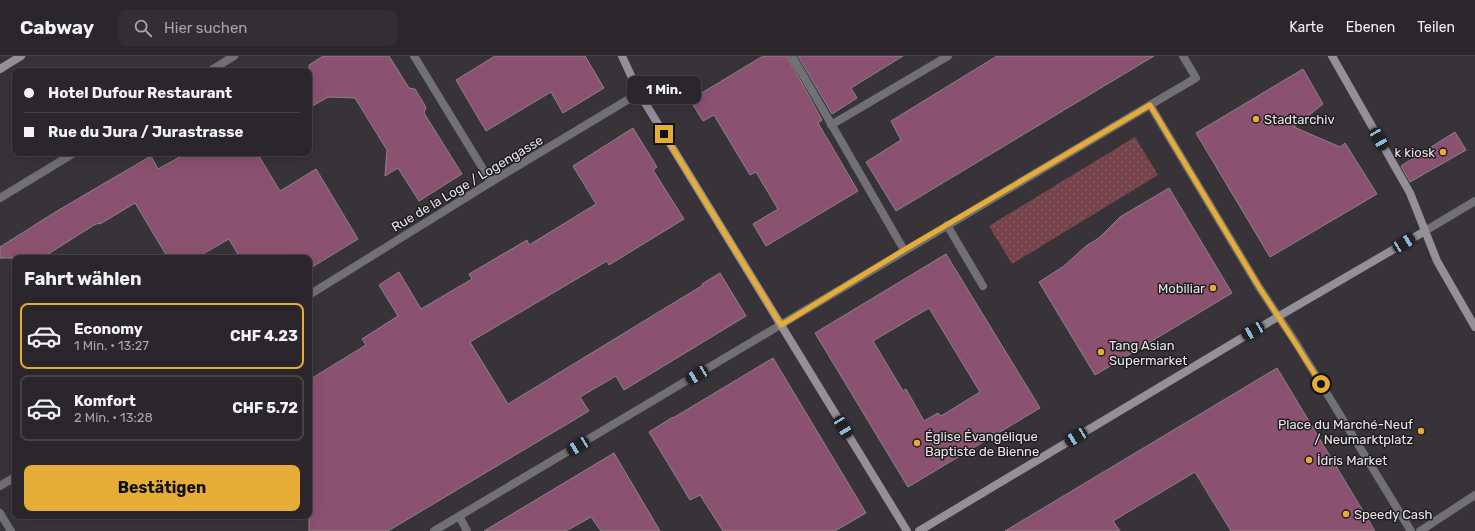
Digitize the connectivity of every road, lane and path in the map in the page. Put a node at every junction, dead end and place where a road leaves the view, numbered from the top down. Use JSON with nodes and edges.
{"nodes":[{"id":1,"x":21,"y":56,"type":"edge"},
{"id":2,"x":234,"y":56,"type":"edge"},
{"id":3,"x":414,"y":56,"type":"edge"},
{"id":4,"x":622,"y":56,"type":"edge"},
{"id":5,"x":792,"y":56,"type":"edge"},
{"id":6,"x":948,"y":56,"type":"edge"},
{"id":7,"x":1183,"y":56,"type":"edge"},
{"id":8,"x":1332,"y":56,"type":"edge"},
{"id":9,"x":215,"y":68,"type":"edge"},
{"id":10,"x":0,"y":69,"type":"edge"},
{"id":11,"x":639,"y":94,"type":"junction"},
{"id":12,"x":1150,"y":105,"type":"junction"},
{"id":13,"x":831,"y":125,"type":"junction"},
{"id":14,"x":69,"y":156,"type":"edge"},
{"id":15,"x":492,"y":182,"type":"junction"},
{"id":16,"x":0,"y":198,"type":"edge"},
{"id":17,"x":1475,"y":201,"type":"edge"},
{"id":18,"x":947,"y":225,"type":"junction"},
{"id":19,"x":1425,"y":231,"type":"junction"},
{"id":20,"x":904,"y":250,"type":"junction"},
{"id":21,"x":983,"y":286,"type":"dead end"},
{"id":22,"x":312,"y":293,"type":"edge"},
{"id":23,"x":1278,"y":316,"type":"junction"},
{"id":24,"x":781,"y":325,"type":"junction"},
{"id":25,"x":1475,"y":327,"type":"edge"},
{"id":26,"x":12,"y":479,"type":"edge"},
{"id":27,"x":0,"y":486,"type":"edge"},
{"id":28,"x":1475,"y":495,"type":"edge"},
{"id":29,"x":0,"y":512,"type":"edge"},
{"id":30,"x":458,"y":516,"type":"junction"},
{"id":31,"x":11,"y":531,"type":"edge"},
{"id":32,"x":434,"y":531,"type":"edge"},
{"id":33,"x":467,"y":531,"type":"edge"},
{"id":34,"x":907,"y":531,"type":"edge"},
{"id":35,"x":919,"y":531,"type":"edge"},
{"id":36,"x":1410,"y":531,"type":"edge"},
{"id":37,"x":1420,"y":531,"type":"edge"}],
"edges":[{"from":1,"to":10,"type":"street"},
{"from":2,"to":9,"type":"street"},
{"from":3,"to":15,"type":"street"},
{"from":4,"to":11,"type":"street"},
{"from":5,"to":13,"type":"street"},
{"from":6,"to":13,"type":"street"},
{"from":7,"to":12,"type":"street"},
{"from":8,"to":19,"type":"street"},
{"from":11,"to":15,"type":"street","name":"Rue de la Loge / Logengasse"},
{"from":11,"to":24,"type":"street"},
{"from":12,"to":18,"type":"street"},
{"from":12,"to":23,"type":"street"},
{"from":13,"to":20,"type":"street"},
{"from":14,"to":16,"type":"street"},
{"from":15,"to":22,"type":"street","name":"Rue de la Loge / Logengasse"},
{"from":17,"to":19,"type":"street"},
{"from":18,"to":20,"type":"street"},
{"from":18,"to":21,"type":"street"},
{"from":19,"to":23,"type":"street"},
{"from":19,"to":25,"type":"street"},
{"from":20,"to":24,"type":"street"},
{"from":23,"to":35,"type":"street"},
{"from":23,"to":36,"type":"street"},
{"from":24,"to":30,"type":"street"},
{"from":24,"to":34,"type":"street"},
{"from":26,"to":27,"type":"street"},
{"from":28,"to":37,"type":"street"},
{"from":29,"to":31,"type":"street"},
{"from":30,"to":32,"type":"street"},
{"from":30,"to":33,"type":"street"}]}
